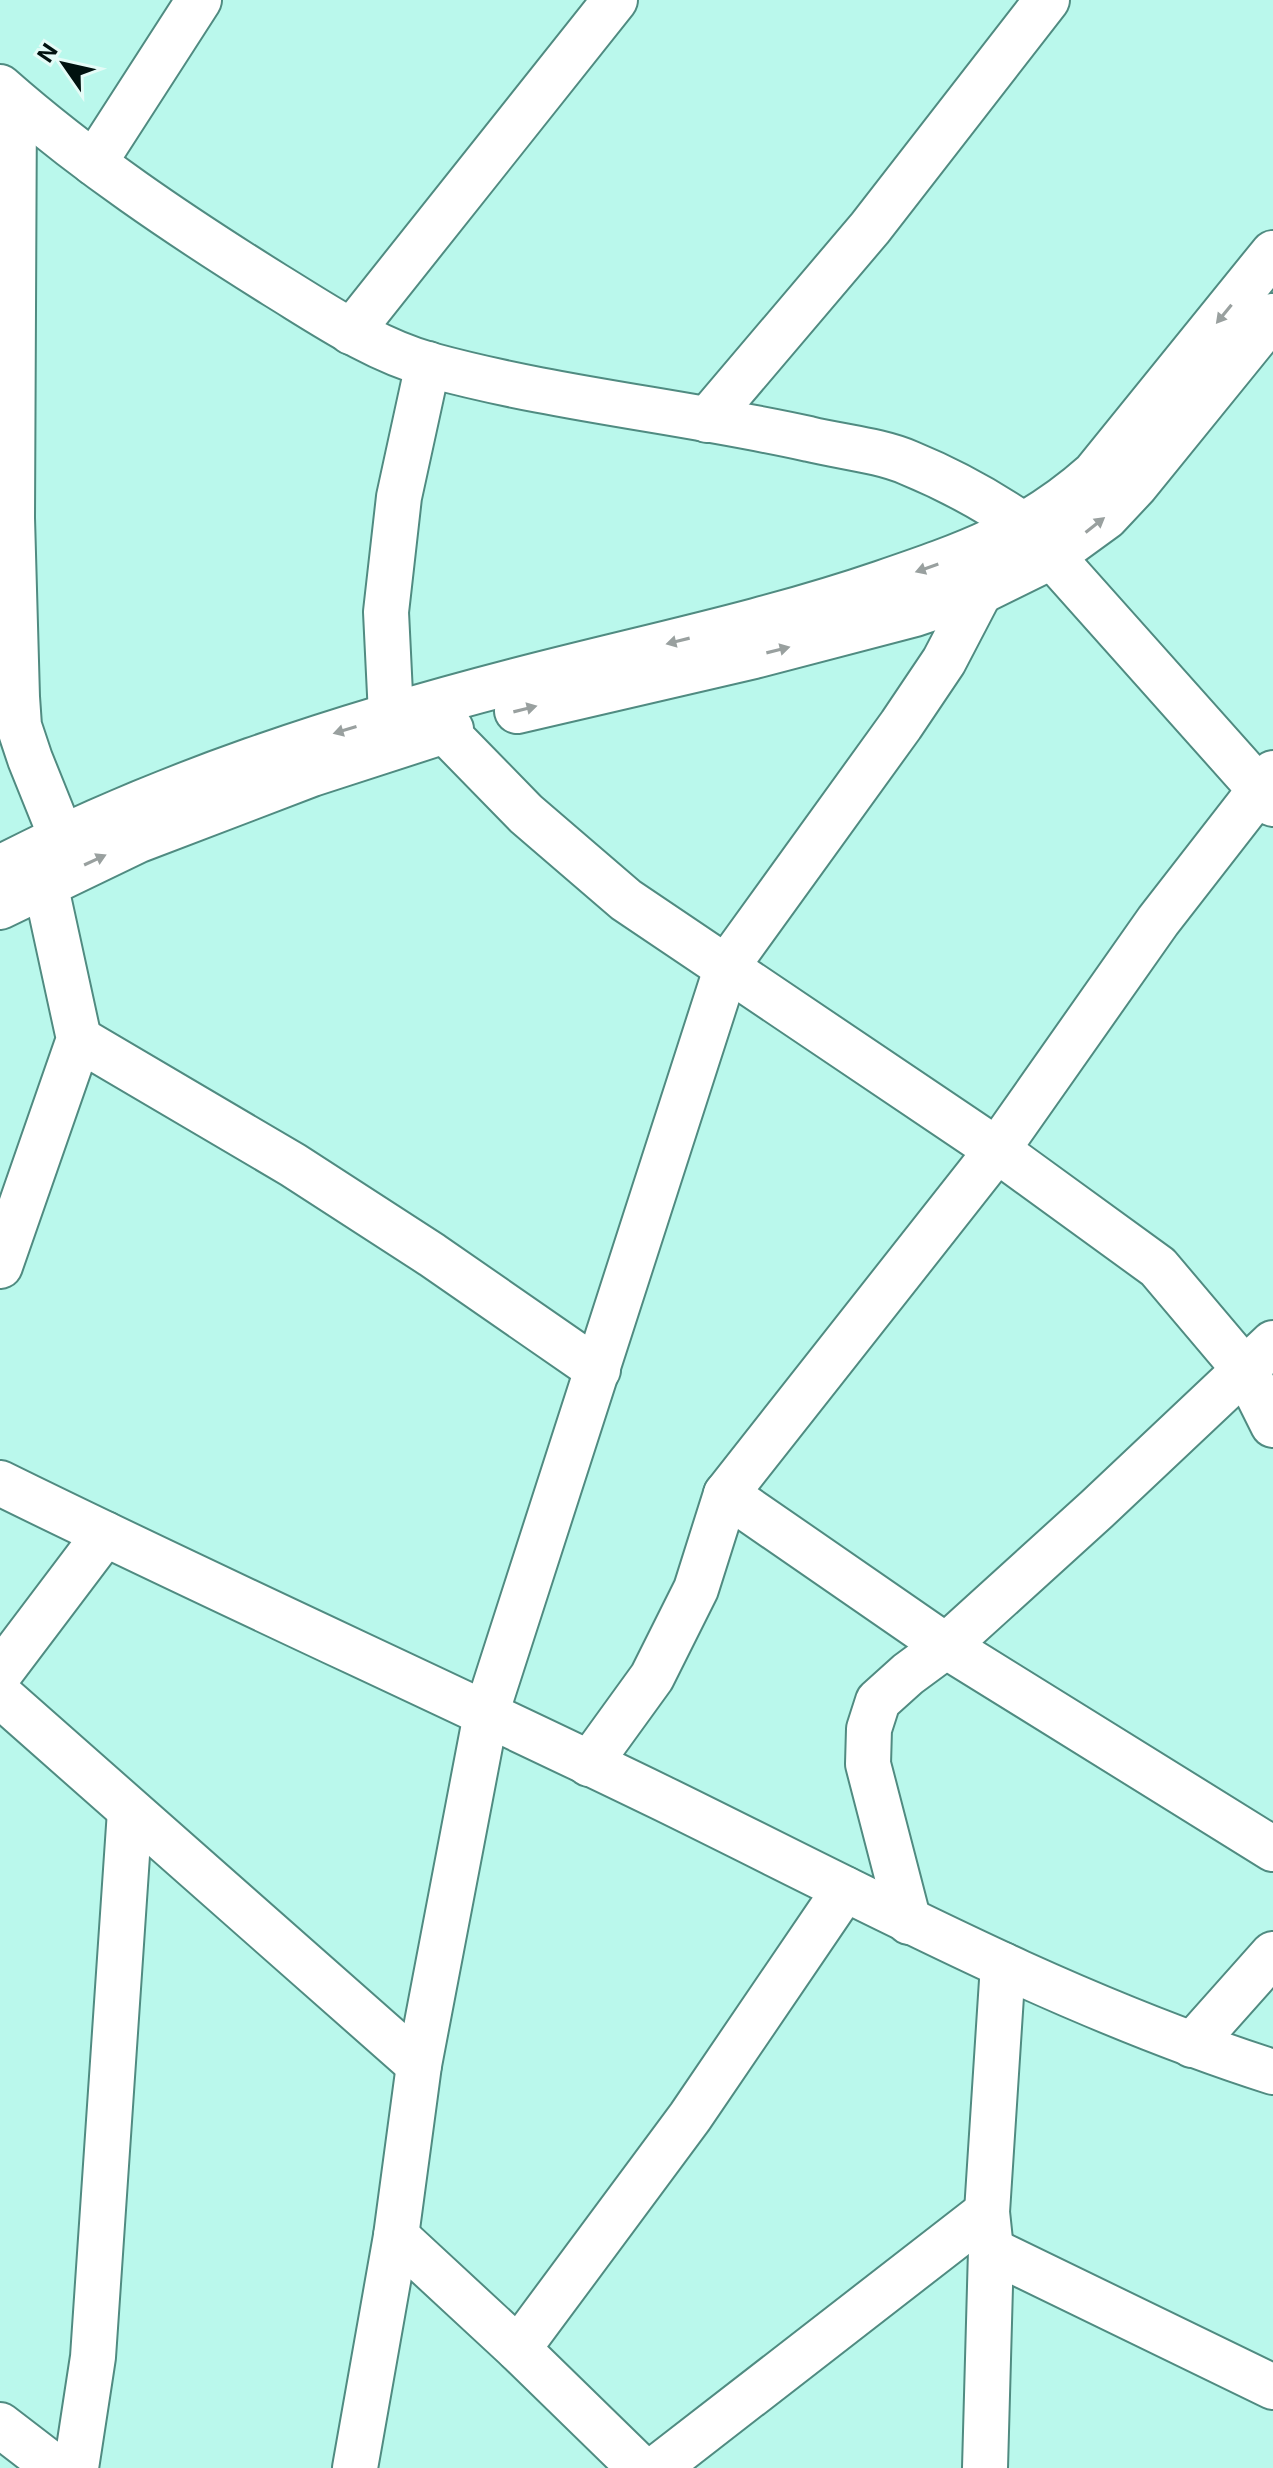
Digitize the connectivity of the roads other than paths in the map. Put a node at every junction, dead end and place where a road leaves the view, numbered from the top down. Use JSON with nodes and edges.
{"nodes":[{"id":1,"x":199,"y":0,"type":"edge"},
{"id":2,"x":615,"y":0,"type":"edge"},
{"id":3,"x":1047,"y":0,"type":"edge"},
{"id":4,"x":7,"y":94,"type":"edge"},
{"id":5,"x":94,"y":163,"type":"junction"},
{"id":6,"x":1273,"y":253,"type":"edge"},
{"id":7,"x":1273,"y":316,"type":"edge"},
{"id":8,"x":351,"y":332,"type":"junction"},
{"id":9,"x":428,"y":364,"type":"junction"},
{"id":10,"x":707,"y":420,"type":"junction"},
{"id":11,"x":6,"y":515,"type":"edge"},
{"id":12,"x":1038,"y":542,"type":"junction"},
{"id":13,"x":974,"y":572,"type":"junction"},
{"id":14,"x":391,"y":715,"type":"junction"},
{"id":15,"x":444,"y":730,"type":"junction"},
{"id":16,"x":1268,"y":789,"type":"edge"},
{"id":17,"x":61,"y":836,"type":"junction"},
{"id":18,"x":0,"y":868,"type":"edge"},
{"id":19,"x":45,"y":883,"type":"junction"},
{"id":20,"x":0,"y":907,"type":"edge"},
{"id":21,"x":727,"y":966,"type":"junction"},
{"id":22,"x":79,"y":1039,"type":"junction"},
{"id":23,"x":997,"y":1150,"type":"junction"},
{"id":24,"x":0,"y":1266,"type":"edge"},
{"id":25,"x":1259,"y":1357,"type":"edge"},
{"id":26,"x":598,"y":1370,"type":"junction"},
{"id":27,"x":1273,"y":1425,"type":"edge"},
{"id":28,"x":0,"y":1483,"type":"edge"},
{"id":29,"x":726,"y":1494,"type":"junction"},
{"id":30,"x":105,"y":1534,"type":"junction"},
{"id":31,"x":946,"y":1646,"type":"junction"},
{"id":32,"x":0,"y":1673,"type":"edge"},
{"id":33,"x":0,"y":1695,"type":"edge"},
{"id":34,"x":486,"y":1714,"type":"junction"},
{"id":35,"x":589,"y":1764,"type":"junction"},
{"id":36,"x":130,"y":1811,"type":"junction"},
{"id":37,"x":1273,"y":1849,"type":"edge"},
{"id":38,"x":845,"y":1889,"type":"junction"},
{"id":39,"x":909,"y":1922,"type":"junction"},
{"id":40,"x":1273,"y":1954,"type":"edge"},
{"id":41,"x":1003,"y":1965,"type":"junction"},
{"id":42,"x":1192,"y":2045,"type":"junction"},
{"id":43,"x":419,"y":2065,"type":"junction"},
{"id":44,"x":1273,"y":2072,"type":"edge"},
{"id":45,"x":989,"y":2231,"type":"junction"},
{"id":46,"x":396,"y":2236,"type":"junction"},
{"id":47,"x":518,"y":2349,"type":"junction"},
{"id":48,"x":1273,"y":2387,"type":"edge"},
{"id":49,"x":0,"y":2425,"type":"edge"},
{"id":50,"x":56,"y":2468,"type":"edge"},
{"id":51,"x":76,"y":2468,"type":"edge"},
{"id":52,"x":355,"y":2468,"type":"edge"},
{"id":53,"x":640,"y":2468,"type":"edge"},
{"id":54,"x":657,"y":2468,"type":"edge"},
{"id":55,"x":985,"y":2468,"type":"edge"}],
"edges":[{"from":1,"to":5,"type":"street"},
{"from":2,"to":8,"type":"street"},
{"from":3,"to":10,"type":"street"},
{"from":4,"to":5,"type":"street"},
{"from":4,"to":11,"type":"street"},
{"from":5,"to":8,"type":"street"},
{"from":6,"to":12,"type":"street","one_way":true},
{"from":12,"to":7,"type":"street","one_way":true},
{"from":8,"to":9,"type":"street"},
{"from":9,"to":10,"type":"street"},
{"from":9,"to":14,"type":"street"},
{"from":10,"to":12,"type":"street"},
{"from":11,"to":17,"type":"street"},
{"from":12,"to":13,"type":"street"},
{"from":12,"to":16,"type":"street"},
{"from":13,"to":14,"type":"street","one_way":true},
{"from":15,"to":13,"type":"street","one_way":true},
{"from":13,"to":21,"type":"street"},
{"from":14,"to":17,"type":"street","one_way":true},
{"from":19,"to":15,"type":"street","one_way":true},
{"from":15,"to":21,"type":"street"},
{"from":16,"to":23,"type":"street"},
{"from":17,"to":18,"type":"street"},
{"from":19,"to":20,"type":"street"},
{"from":19,"to":22,"type":"street"},
{"from":21,"to":23,"type":"street"},
{"from":21,"to":26,"type":"street"},
{"from":22,"to":24,"type":"street"},
{"from":22,"to":26,"type":"street"},
{"from":23,"to":25,"type":"street"},
{"from":23,"to":29,"type":"street"},
{"from":25,"to":27,"type":"street"},
{"from":25,"to":31,"type":"street"},
{"from":26,"to":34,"type":"street"},
{"from":28,"to":30,"type":"street"},
{"from":29,"to":31,"type":"street"},
{"from":29,"to":35,"type":"street"},
{"from":30,"to":32,"type":"street"},
{"from":30,"to":34,"type":"street"},
{"from":31,"to":37,"type":"street"},
{"from":31,"to":39,"type":"street"},
{"from":33,"to":36,"type":"street"},
{"from":34,"to":35,"type":"street"},
{"from":34,"to":43,"type":"street"},
{"from":35,"to":38,"type":"street"},
{"from":36,"to":43,"type":"street"},
{"from":36,"to":51,"type":"street"},
{"from":38,"to":39,"type":"street"},
{"from":38,"to":47,"type":"street"},
{"from":39,"to":41,"type":"street"},
{"from":40,"to":42,"type":"street"},
{"from":41,"to":42,"type":"street"},
{"from":41,"to":45,"type":"street"},
{"from":42,"to":44,"type":"street"},
{"from":43,"to":46,"type":"street"},
{"from":45,"to":48,"type":"street"},
{"from":45,"to":54,"type":"street"},
{"from":45,"to":55,"type":"street"},
{"from":46,"to":47,"type":"street"},
{"from":46,"to":52,"type":"street"},
{"from":47,"to":53,"type":"street"},
{"from":49,"to":50,"type":"street"}]}
